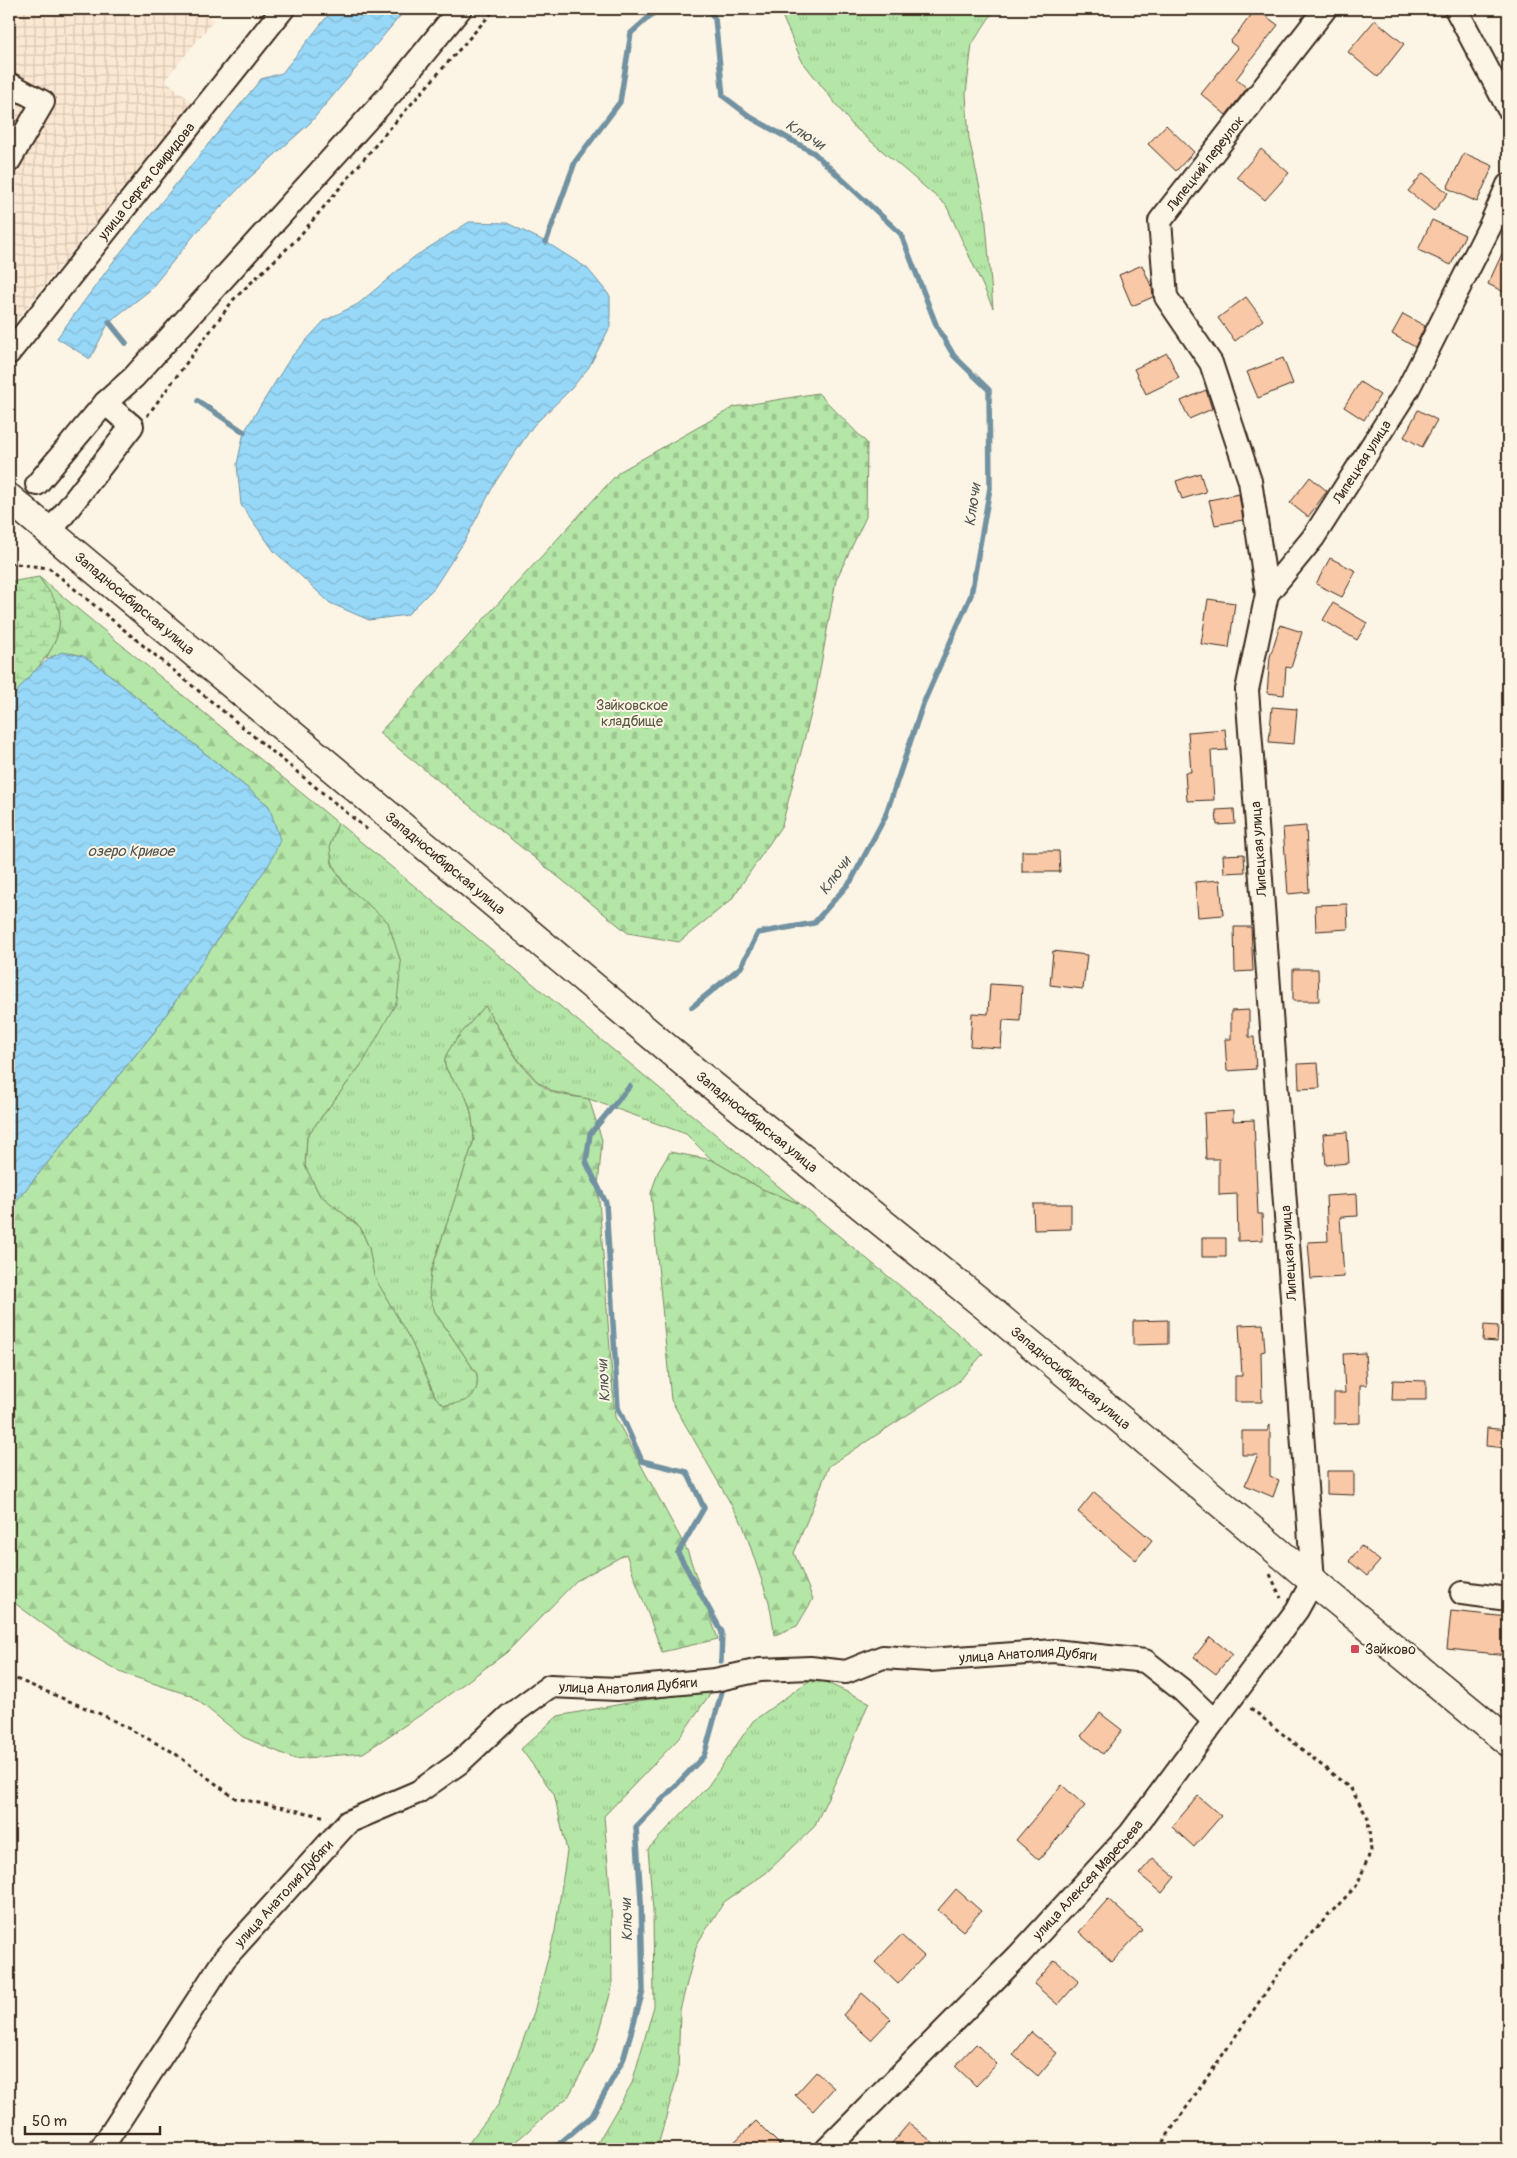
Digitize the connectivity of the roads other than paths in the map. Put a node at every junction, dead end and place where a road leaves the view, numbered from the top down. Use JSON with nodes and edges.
{"nodes":[{"id":1,"x":283,"y":9,"type":"edge"},
{"id":2,"x":460,"y":9,"type":"edge"},
{"id":3,"x":1325,"y":9,"type":"edge"},
{"id":4,"x":1456,"y":9,"type":"edge"},
{"id":5,"x":9,"y":84,"type":"edge"},
{"id":6,"x":1508,"y":108,"type":"edge"},
{"id":7,"x":9,"y":161,"type":"edge"},
{"id":8,"x":1508,"y":185,"type":"edge"},
{"id":9,"x":1500,"y":227,"type":"edge"},
{"id":10,"x":9,"y":353,"type":"edge"},
{"id":11,"x":105,"y":403,"type":"junction"},
{"id":12,"x":37,"y":484,"type":"dead end"},
{"id":13,"x":9,"y":498,"type":"edge"},
{"id":14,"x":50,"y":532,"type":"junction"},
{"id":15,"x":1267,"y":594,"type":"junction"},
{"id":16,"x":1313,"y":1581,"type":"junction"},
{"id":17,"x":1462,"y":1593,"type":"dead end"},
{"id":18,"x":1508,"y":1599,"type":"edge"},
{"id":19,"x":1214,"y":1721,"type":"junction"},
{"id":20,"x":1508,"y":1742,"type":"edge"},
{"id":21,"x":101,"y":2149,"type":"edge"},
{"id":22,"x":827,"y":2149,"type":"edge"}],
"edges":[{"from":1,"to":10,"type":"street","name":"улица Сергея Свиридова"},
{"from":2,"to":11,"type":"street"},
{"from":3,"to":15,"type":"street","name":"Липецкий переулок"},
{"from":4,"to":6,"type":"street"},
{"from":5,"to":7,"type":"street"},
{"from":8,"to":9,"type":"street","name":"Липецкая улица"},
{"from":9,"to":15,"type":"street","name":"Липецкая улица"},
{"from":11,"to":12,"type":"street"},
{"from":11,"to":14,"type":"street"},
{"from":13,"to":14,"type":"main road","name":"Западносибирская улица"},
{"from":14,"to":16,"type":"main road","name":"Западносибирская улица"},
{"from":15,"to":16,"type":"street","name":"Липецкая улица"},
{"from":16,"to":19,"type":"street","name":"улица Алексея Маресьева"},
{"from":16,"to":20,"type":"main road","name":"Западносибирская улица"},
{"from":17,"to":18,"type":"street"},
{"from":19,"to":21,"type":"street","name":"улица Анатолия Дубяги"},
{"from":19,"to":22,"type":"street","name":"улица Алексея Маресьева"}]}
